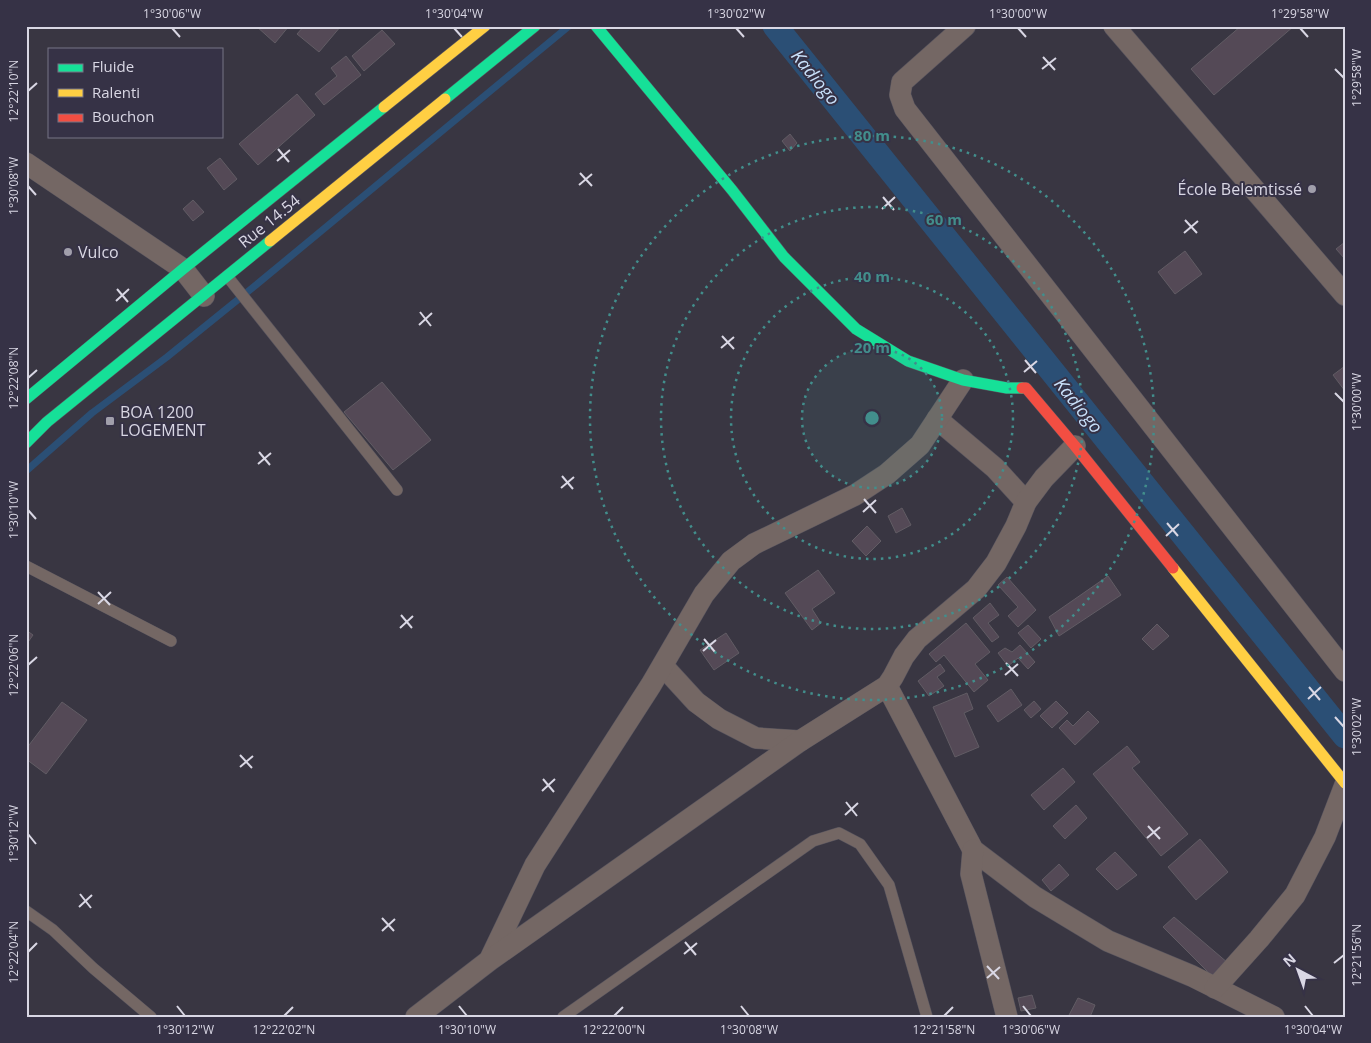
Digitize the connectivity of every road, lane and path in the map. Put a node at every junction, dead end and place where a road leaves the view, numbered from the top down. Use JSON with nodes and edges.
{"nodes":[{"id":1,"x":485,"y":26,"type":"edge"},
{"id":2,"x":535,"y":26,"type":"edge"},
{"id":3,"x":596,"y":26,"type":"edge"},
{"id":4,"x":965,"y":26,"type":"edge"},
{"id":5,"x":1114,"y":26,"type":"edge"},
{"id":6,"x":26,"y":162,"type":"edge"},
{"id":7,"x":184,"y":269,"type":"junction"},
{"id":8,"x":227,"y":276,"type":"junction"},
{"id":9,"x":1345,"y":294,"type":"edge"},
{"id":10,"x":204,"y":296,"type":"junction"},
{"id":11,"x":963,"y":380,"type":"junction"},
{"id":12,"x":26,"y":399,"type":"edge"},
{"id":13,"x":937,"y":419,"type":"junction"},
{"id":14,"x":26,"y":443,"type":"edge"},
{"id":15,"x":1075,"y":446,"type":"junction"},
{"id":16,"x":397,"y":490,"type":"dead end"},
{"id":17,"x":1026,"y":502,"type":"junction"},
{"id":18,"x":26,"y":566,"type":"edge"},
{"id":19,"x":171,"y":640,"type":"dead end"},
{"id":20,"x":662,"y":666,"type":"junction"},
{"id":21,"x":1345,"y":671,"type":"edge"},
{"id":22,"x":887,"y":686,"type":"junction"},
{"id":23,"x":800,"y":741,"type":"junction"},
{"id":24,"x":1345,"y":784,"type":"edge"},
{"id":25,"x":973,"y":850,"type":"junction"},
{"id":26,"x":26,"y":911,"type":"edge"},
{"id":27,"x":490,"y":960,"type":"junction"},
{"id":28,"x":1215,"y":988,"type":"junction"},
{"id":29,"x":151,"y":1017,"type":"edge"},
{"id":30,"x":416,"y":1017,"type":"edge"},
{"id":31,"x":564,"y":1017,"type":"edge"},
{"id":32,"x":928,"y":1017,"type":"edge"},
{"id":33,"x":1007,"y":1017,"type":"edge"},
{"id":34,"x":1274,"y":1017,"type":"edge"}],
"edges":[{"from":1,"to":7,"type":"main road","name":"Rue 14.54"},
{"from":2,"to":8,"type":"main road","name":"Rue 14.54"},
{"from":3,"to":11,"type":"main road"},
{"from":4,"to":21,"type":"street"},
{"from":5,"to":9,"type":"street"},
{"from":6,"to":7,"type":"street"},
{"from":7,"to":10,"type":"street"},
{"from":7,"to":12,"type":"main road","name":"Rue 14.54"},
{"from":8,"to":10,"type":"main road","name":"Rue 14.54"},
{"from":8,"to":16,"type":"lane"},
{"from":10,"to":14,"type":"main road","name":"Rue 14.54"},
{"from":11,"to":13,"type":"street"},
{"from":11,"to":15,"type":"main road"},
{"from":13,"to":17,"type":"street"},
{"from":13,"to":20,"type":"street"},
{"from":15,"to":17,"type":"street"},
{"from":15,"to":24,"type":"main road"},
{"from":17,"to":22,"type":"street"},
{"from":18,"to":19,"type":"lane"},
{"from":20,"to":23,"type":"street"},
{"from":20,"to":27,"type":"street"},
{"from":22,"to":23,"type":"street"},
{"from":22,"to":25,"type":"street"},
{"from":23,"to":27,"type":"street"},
{"from":24,"to":28,"type":"street"},
{"from":25,"to":28,"type":"street"},
{"from":25,"to":33,"type":"street"},
{"from":26,"to":29,"type":"lane"},
{"from":27,"to":30,"type":"street"},
{"from":28,"to":34,"type":"street"},
{"from":31,"to":32,"type":"lane"}]}
